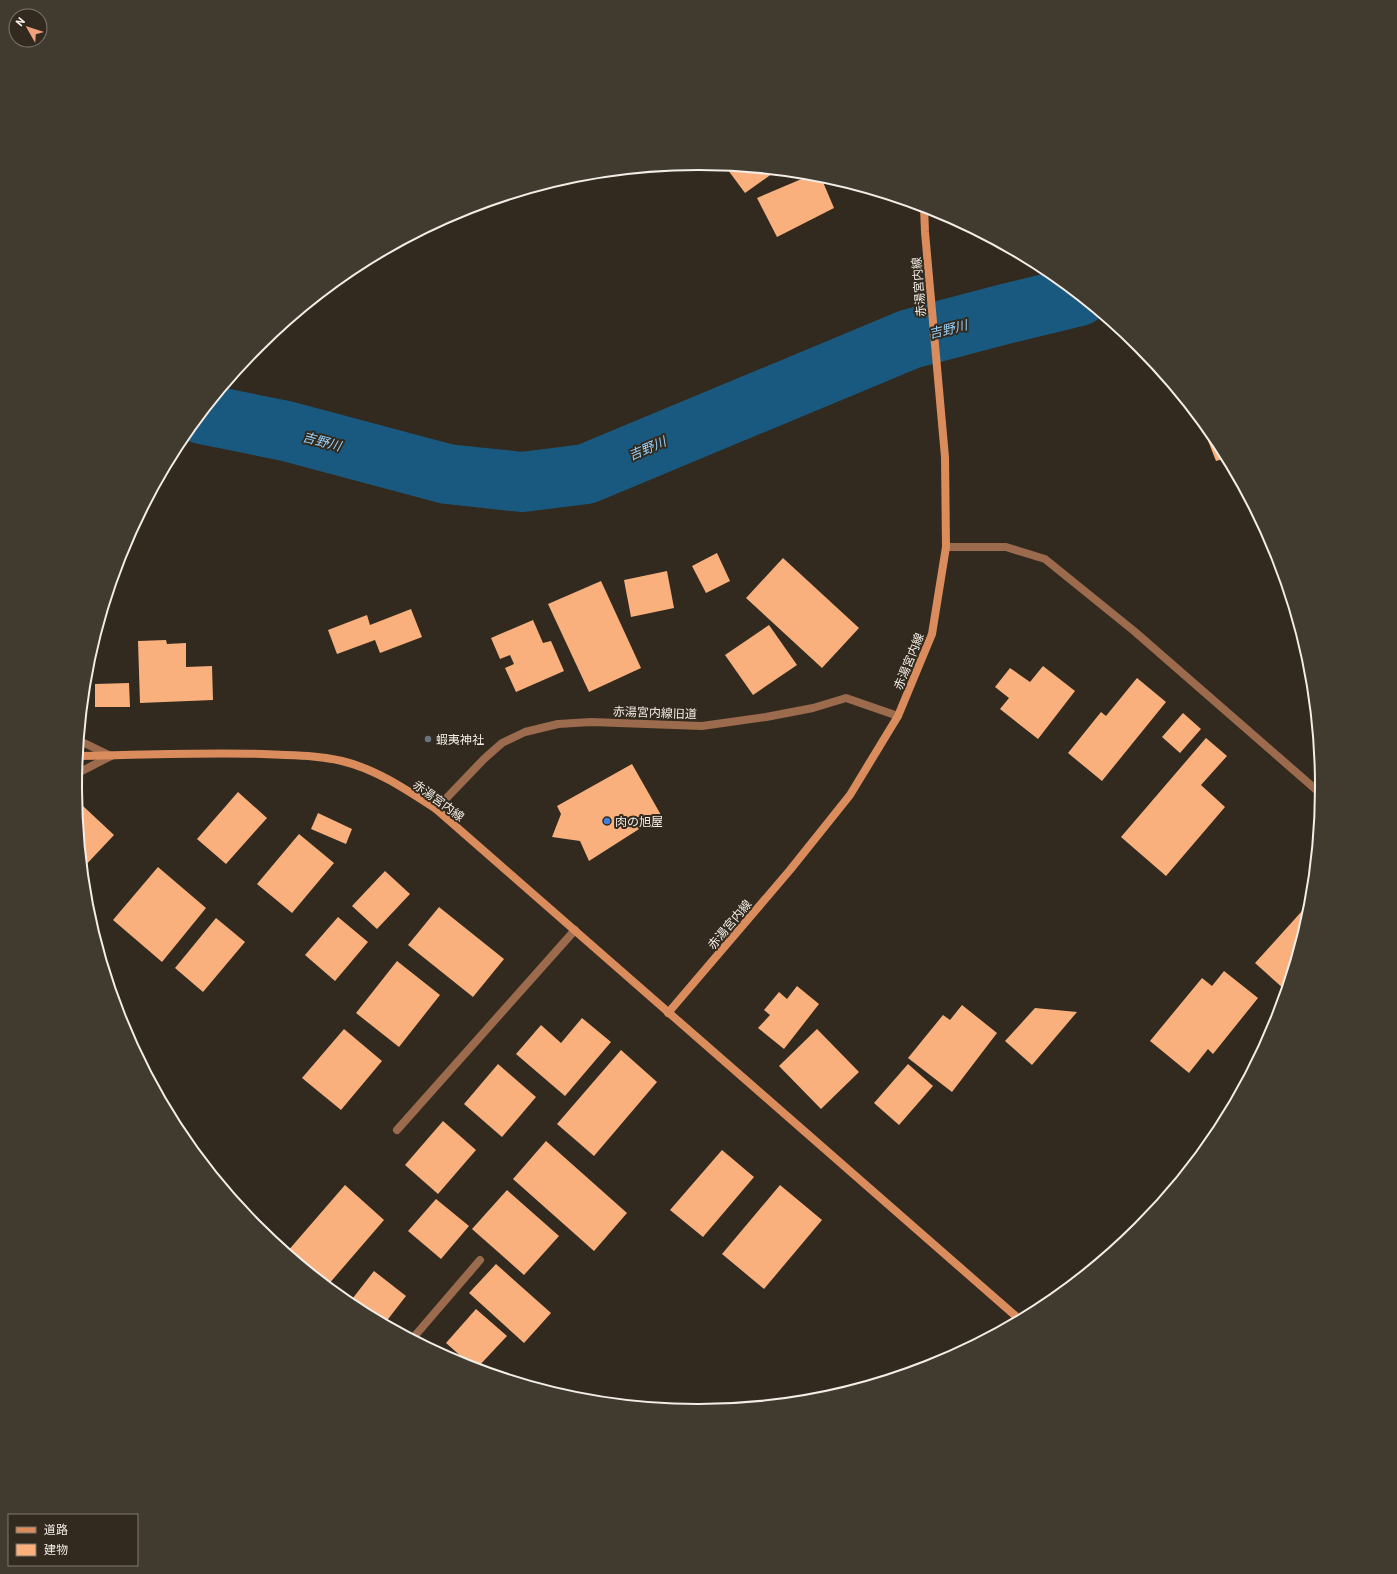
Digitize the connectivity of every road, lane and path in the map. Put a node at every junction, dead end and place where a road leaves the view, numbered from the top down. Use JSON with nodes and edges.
{"nodes":[{"id":1,"x":924,"y":213,"type":"edge"},
{"id":2,"x":946,"y":547,"type":"junction"},
{"id":3,"x":898,"y":716,"type":"junction"},
{"id":4,"x":83,"y":743,"type":"edge"},
{"id":5,"x":83,"y":756,"type":"edge"},
{"id":6,"x":111,"y":756,"type":"junction"},
{"id":7,"x":82,"y":771,"type":"edge"},
{"id":8,"x":1315,"y":789,"type":"edge"},
{"id":9,"x":436,"y":810,"type":"junction"},
{"id":10,"x":575,"y":930,"type":"junction"},
{"id":11,"x":668,"y":1013,"type":"junction"},
{"id":12,"x":397,"y":1130,"type":"dead end"},
{"id":13,"x":480,"y":1260,"type":"dead end"},
{"id":14,"x":1015,"y":1316,"type":"edge"},
{"id":15,"x":416,"y":1335,"type":"edge"}],
"edges":[{"from":1,"to":2,"type":"main road","name":"赤湯宮内線"},
{"from":2,"to":3,"type":"main road","name":"赤湯宮内線"},
{"from":2,"to":8,"type":"street"},
{"from":3,"to":9,"type":"street","name":"赤湯宮内線旧道"},
{"from":3,"to":11,"type":"main road","name":"赤湯宮内線"},
{"from":4,"to":6,"type":"street"},
{"from":5,"to":6,"type":"main road","name":"赤湯宮内線"},
{"from":6,"to":7,"type":"street"},
{"from":6,"to":9,"type":"main road","name":"赤湯宮内線"},
{"from":9,"to":10,"type":"main road","name":"赤湯宮内線"},
{"from":10,"to":11,"type":"main road","name":"赤湯宮内線"},
{"from":10,"to":12,"type":"street"},
{"from":11,"to":14,"type":"main road"},
{"from":13,"to":15,"type":"street"}]}
